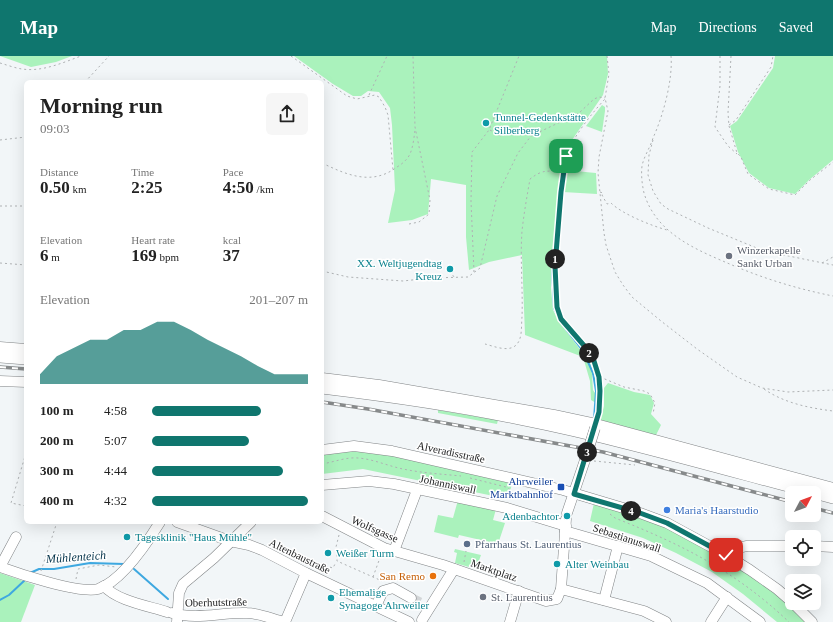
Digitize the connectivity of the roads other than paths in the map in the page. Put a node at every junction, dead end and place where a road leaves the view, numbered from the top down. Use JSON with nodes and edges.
{"nodes":[{"id":1,"x":0,"y":347,"type":"edge"},
{"id":2,"x":24,"y":349,"type":"edge"},
{"id":3,"x":0,"y":356,"type":"edge"},
{"id":4,"x":24,"y":358,"type":"edge"},
{"id":5,"x":324,"y":378,"type":"edge"},
{"id":6,"x":0,"y":381,"type":"edge"},
{"id":7,"x":24,"y":382,"type":"edge"},
{"id":8,"x":324,"y":387,"type":"edge"},
{"id":9,"x":595,"y":426,"type":"junction"},
{"id":10,"x":324,"y":450,"type":"edge"},
{"id":11,"x":324,"y":485,"type":"edge"},
{"id":12,"x":833,"y":488,"type":"edge"},
{"id":13,"x":417,"y":490,"type":"junction"},
{"id":14,"x":574,"y":494,"type":"junction"},
{"id":15,"x":833,"y":497,"type":"edge"},
{"id":16,"x":324,"y":517,"type":"edge"},
{"id":17,"x":566,"y":522,"type":"junction"},
{"id":18,"x":159,"y":524,"type":"edge"},
{"id":19,"x":183,"y":524,"type":"edge"},
{"id":20,"x":249,"y":524,"type":"edge"},
{"id":21,"x":16,"y":537,"type":"dead end"},
{"id":22,"x":230,"y":541,"type":"junction"},
{"id":23,"x":618,"y":546,"type":"junction"},
{"id":24,"x":785,"y":546,"type":"edge"},
{"id":25,"x":821,"y":546,"type":"edge"},
{"id":26,"x":833,"y":547,"type":"edge"},
{"id":27,"x":394,"y":551,"type":"junction"},
{"id":28,"x":726,"y":555,"type":"junction"},
{"id":29,"x":443,"y":566,"type":"joint"},
{"id":30,"x":0,"y":567,"type":"edge"},
{"id":31,"x":459,"y":569,"type":"junction"},
{"id":32,"x":306,"y":573,"type":"junction"},
{"id":33,"x":104,"y":586,"type":"junction"},
{"id":34,"x":561,"y":589,"type":"junction"},
{"id":35,"x":519,"y":591,"type":"junction"},
{"id":36,"x":727,"y":597,"type":"junction"},
{"id":37,"x":785,"y":597,"type":"edge"},
{"id":38,"x":411,"y":598,"type":"tunnel mouth"},
{"id":39,"x":604,"y":600,"type":"junction"},
{"id":40,"x":376,"y":606,"type":"junction"},
{"id":41,"x":799,"y":610,"type":"edge"},
{"id":42,"x":173,"y":615,"type":"edge"},
{"id":43,"x":423,"y":621,"type":"edge"},
{"id":44,"x":284,"y":622,"type":"edge"},
{"id":45,"x":408,"y":622,"type":"edge"},
{"id":46,"x":510,"y":622,"type":"edge"},
{"id":47,"x":666,"y":622,"type":"edge"},
{"id":48,"x":711,"y":622,"type":"edge"},
{"id":49,"x":760,"y":622,"type":"edge"},
{"id":50,"x":812,"y":622,"type":"edge"}],
"edges":[{"from":1,"to":2,"type":"street"},
{"from":3,"to":4,"type":"main road"},
{"from":5,"to":9,"type":"street"},
{"from":6,"to":7,"type":"street"},
{"from":8,"to":15,"type":"main road"},
{"from":9,"to":12,"type":"street"},
{"from":9,"to":14,"type":"street","bridge":true},
{"from":10,"to":14,"type":"street","name":"Alveradisstraße"},
{"from":11,"to":13,"type":"street","name":"Johanniswall"},
{"from":13,"to":17,"type":"street","name":"Johanniswall"},
{"from":13,"to":27,"type":"street"},
{"from":14,"to":17,"type":"street"},
{"from":14,"to":28,"type":"street","name":"Alveradisstraße"},
{"from":16,"to":27,"type":"street","name":"Wolfsgasse"},
{"from":17,"to":23,"type":"street","name":"Sebastianuswall"},
{"from":17,"to":34,"type":"street"},
{"from":18,"to":33,"type":"street"},
{"from":19,"to":22,"type":"street","name":"Altenbaustraße"},
{"from":20,"to":22,"type":"street"},
{"from":21,"to":30,"type":"street"},
{"from":22,"to":32,"type":"street","name":"Altenbaustraße"},
{"from":22,"to":42,"type":"street"},
{"from":23,"to":36,"type":"street","name":"Sebastianuswall"},
{"from":23,"to":39,"type":"street"},
{"from":24,"to":28,"type":"street"},
{"from":25,"to":26,"type":"street"},
{"from":27,"to":29,"type":"street","name":"Wolfsgasse"},
{"from":28,"to":37,"type":"street","name":"Alveradisstraße"},
{"from":29,"to":31,"type":"street","name":"Marktplatz"},
{"from":30,"to":33,"type":"street"},
{"from":31,"to":35,"type":"street","name":"Marktplatz"},
{"from":31,"to":43,"type":"street","name":"Marktplatz"},
{"from":32,"to":40,"type":"street","name":"Altenbaustraße"},
{"from":32,"to":44,"type":"street"},
{"from":33,"to":42,"type":"street","name":"Oberhutstraße"},
{"from":34,"to":35,"type":"street"},
{"from":34,"to":39,"type":"street"},
{"from":35,"to":46,"type":"street","name":"Marktplatz"},
{"from":36,"to":48,"type":"street"},
{"from":36,"to":49,"type":"street","name":"Sebastianuswall"},
{"from":38,"to":40,"type":"street"},
{"from":39,"to":47,"type":"street"},
{"from":40,"to":45,"type":"street","name":"Altenbaustraße"},
{"from":41,"to":50,"type":"street","name":"Alveradisstraße"},
{"from":42,"to":44,"type":"street","name":"Oberhutstraße"}]}
